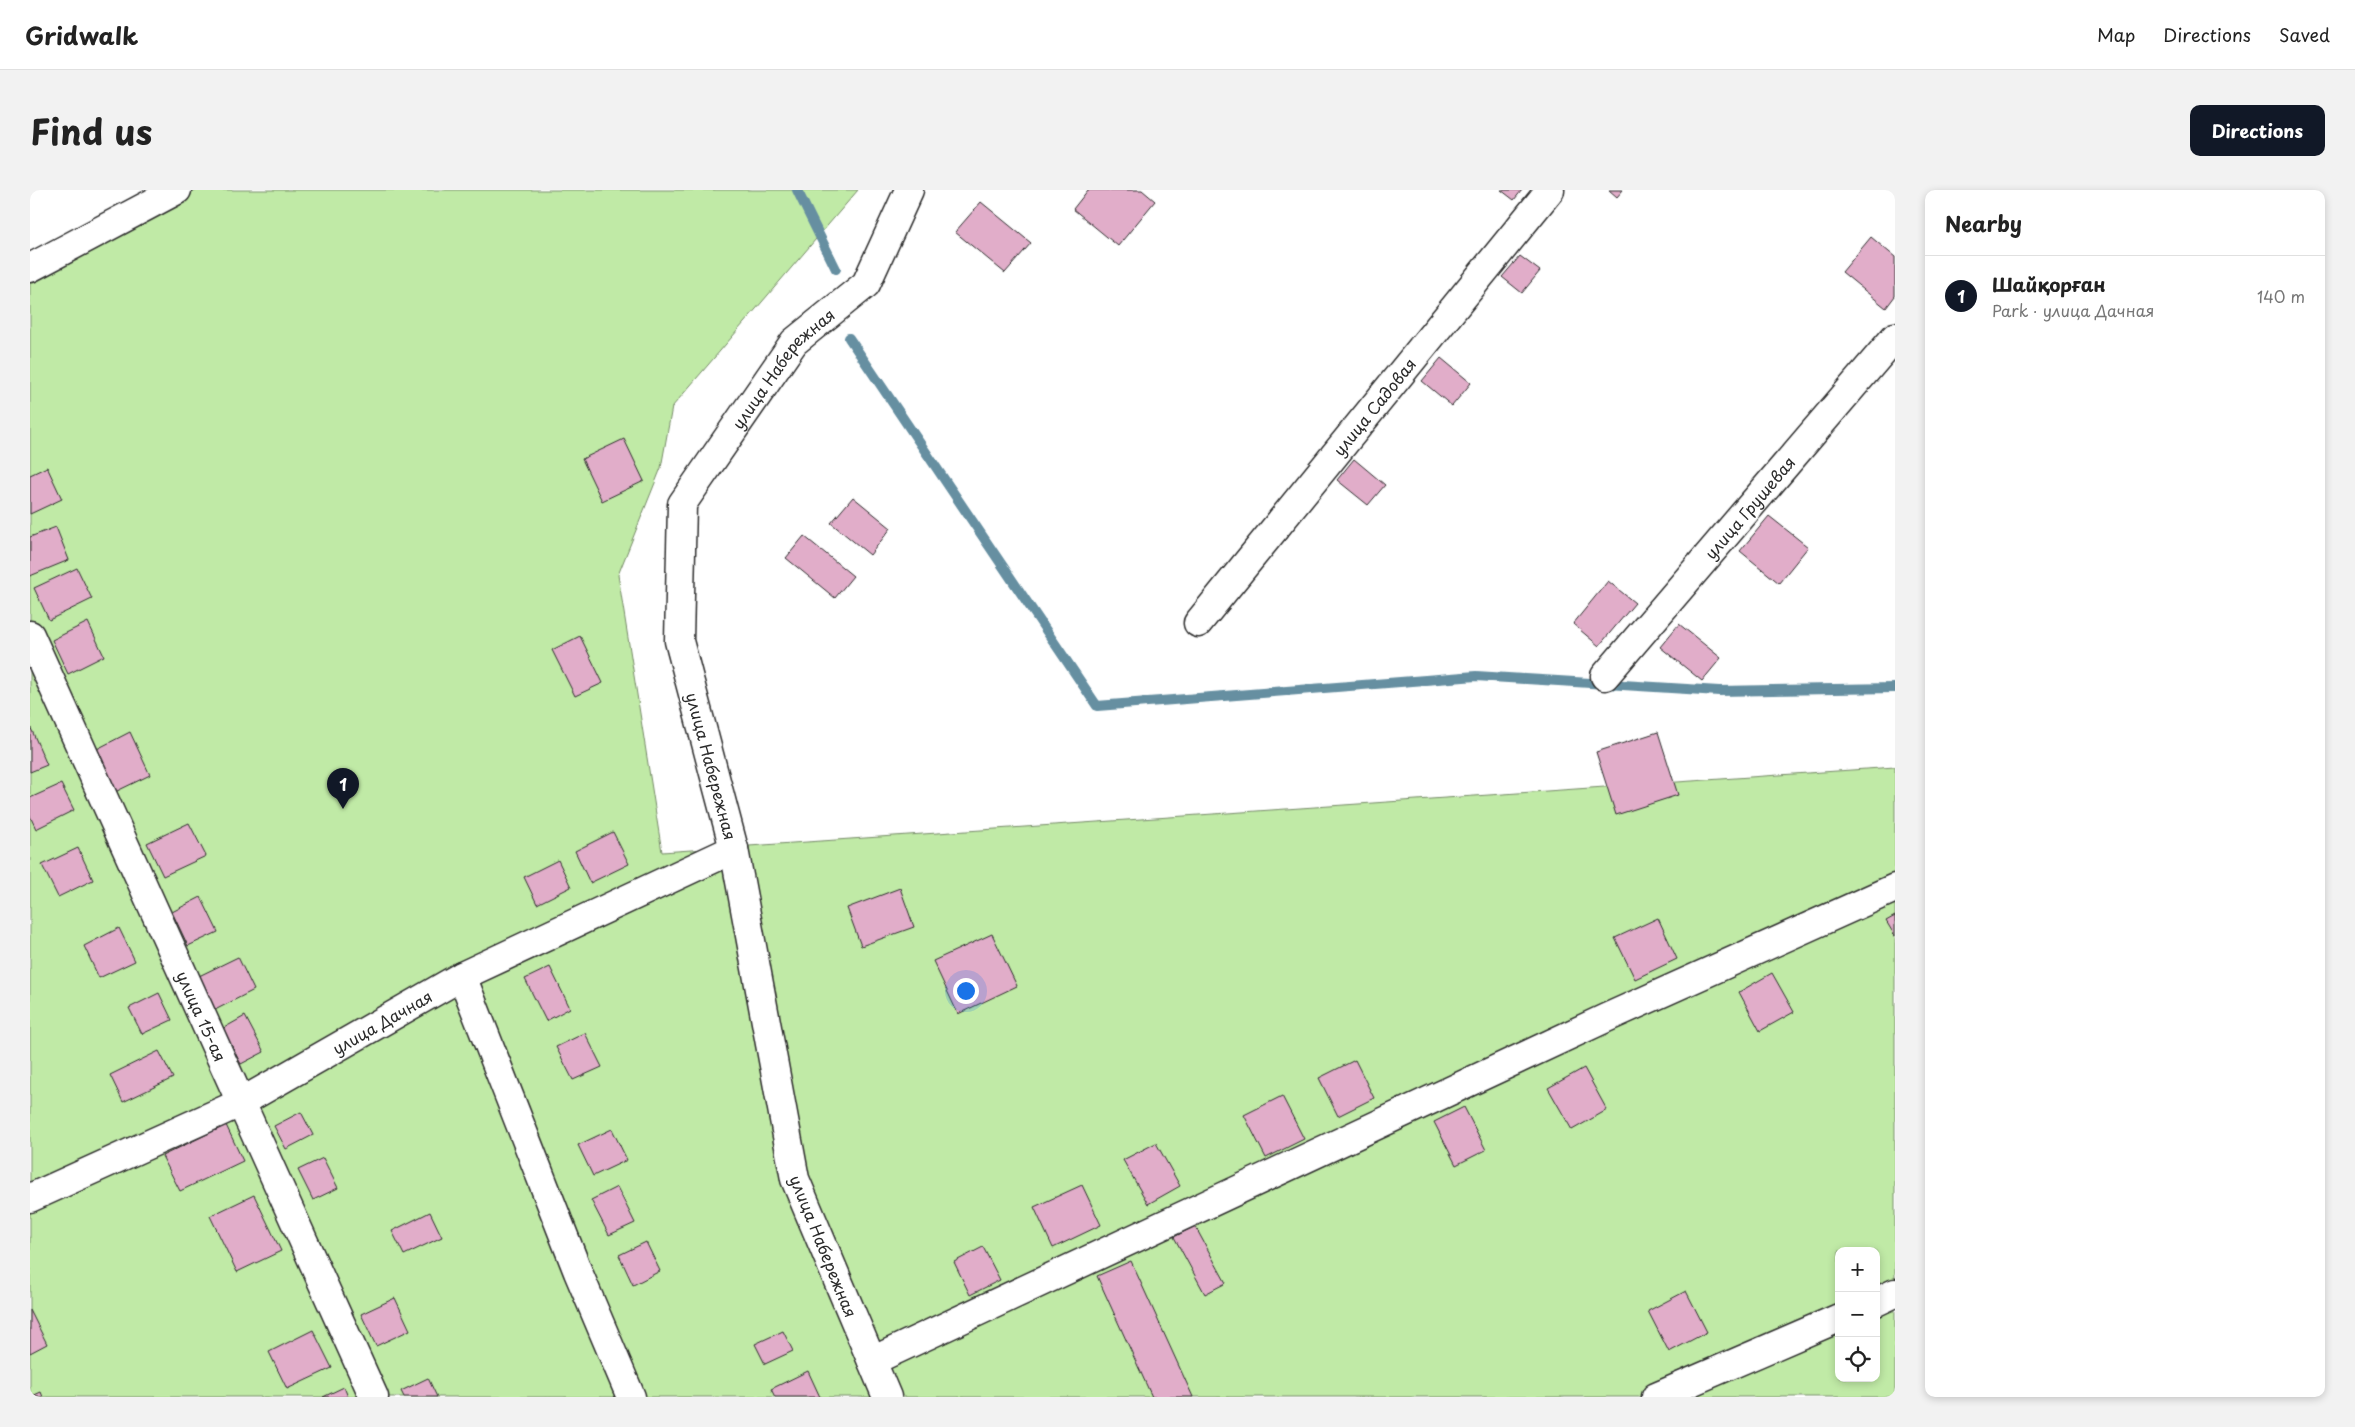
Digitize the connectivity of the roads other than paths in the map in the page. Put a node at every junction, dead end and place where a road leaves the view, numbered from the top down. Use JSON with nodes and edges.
{"nodes":[{"id":1,"x":177,"y":190,"type":"edge"},
{"id":2,"x":908,"y":190,"type":"edge"},
{"id":3,"x":1550,"y":190,"type":"edge"},
{"id":4,"x":30,"y":268,"type":"edge"},
{"id":5,"x":1895,"y":338,"type":"edge"},
{"id":6,"x":1198,"y":623,"type":"dead end"},
{"id":7,"x":30,"y":635,"type":"edge"},
{"id":8,"x":1605,"y":676,"type":"dead end"},
{"id":9,"x":734,"y":849,"type":"junction"},
{"id":10,"x":1895,"y":888,"type":"edge"},
{"id":11,"x":462,"y":976,"type":"junction"},
{"id":12,"x":240,"y":1103,"type":"junction"},
{"id":13,"x":30,"y":1198,"type":"edge"},
{"id":14,"x":1895,"y":1294,"type":"edge"},
{"id":15,"x":1880,"y":1300,"type":"edge"},
{"id":16,"x":1835,"y":1320,"type":"edge"},
{"id":17,"x":872,"y":1361,"type":"junction"},
{"id":18,"x":374,"y":1397,"type":"edge"},
{"id":19,"x":631,"y":1397,"type":"edge"},
{"id":20,"x":887,"y":1397,"type":"edge"},
{"id":21,"x":1656,"y":1397,"type":"edge"}],
"edges":[{"from":1,"to":4,"type":"street"},
{"from":2,"to":9,"type":"street","name":"улица Набережная"},
{"from":3,"to":6,"type":"street","name":"улица Садовая"},
{"from":5,"to":8,"type":"street","name":"улица Грушевая"},
{"from":7,"to":12,"type":"street","name":"улица 15-ая"},
{"from":9,"to":11,"type":"street","name":"улица Дачная"},
{"from":9,"to":17,"type":"street","name":"улица Набережная"},
{"from":10,"to":17,"type":"street"},
{"from":11,"to":12,"type":"street","name":"улица Дачная"},
{"from":11,"to":19,"type":"street"},
{"from":12,"to":13,"type":"street","name":"улица Дачная"},
{"from":12,"to":18,"type":"street","name":"улица 15-ая"},
{"from":14,"to":15,"type":"street"},
{"from":16,"to":21,"type":"street"},
{"from":17,"to":20,"type":"street","name":"улица Набережная"}]}
